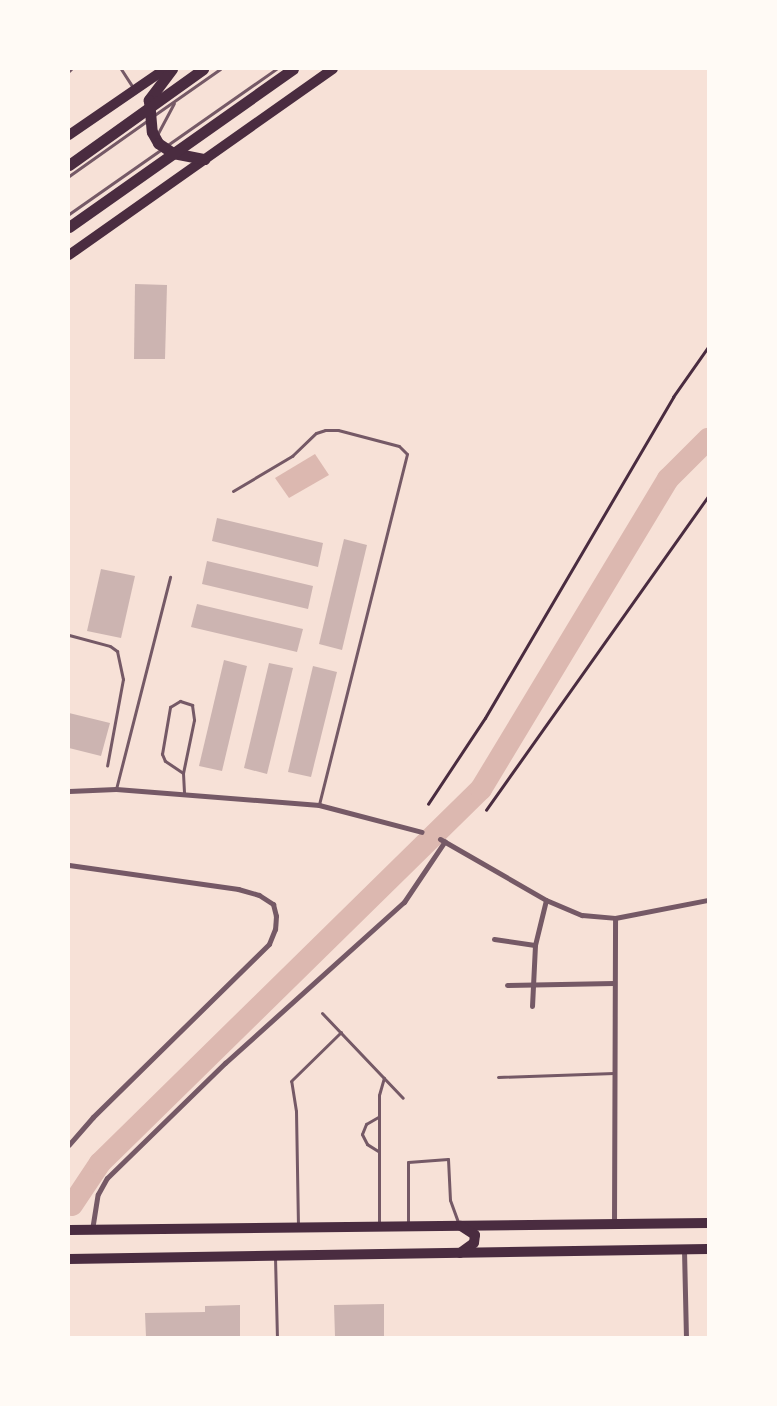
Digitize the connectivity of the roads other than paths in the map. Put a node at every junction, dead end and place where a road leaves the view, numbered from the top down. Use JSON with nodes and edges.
{"nodes":[{"id":1,"x":121,"y":69,"type":"edge"},
{"id":2,"x":165,"y":69,"type":"edge"},
{"id":3,"x":172,"y":69,"type":"edge"},
{"id":4,"x":203,"y":69,"type":"edge"},
{"id":5,"x":220,"y":69,"type":"edge"},
{"id":6,"x":276,"y":69,"type":"edge"},
{"id":7,"x":293,"y":69,"type":"edge"},
{"id":8,"x":333,"y":69,"type":"edge"},
{"id":9,"x":135,"y":90,"type":"junction"},
{"id":10,"x":176,"y":100,"type":"junction"},
{"id":11,"x":148,"y":114,"type":"junction"},
{"id":12,"x":69,"y":135,"type":"edge"},
{"id":13,"x":164,"y":146,"type":"junction"},
{"id":14,"x":204,"y":159,"type":"junction"},
{"id":15,"x":69,"y":165,"type":"edge"},
{"id":16,"x":69,"y":176,"type":"edge"},
{"id":17,"x":69,"y":214,"type":"edge"},
{"id":18,"x":69,"y":227,"type":"edge"},
{"id":19,"x":69,"y":255,"type":"edge"},
{"id":20,"x":233,"y":491,"type":"dead end"},
{"id":21,"x":170,"y":577,"type":"dead end"},
{"id":22,"x":69,"y":635,"type":"edge"},
{"id":23,"x":107,"y":766,"type":"dead end"},
{"id":24,"x":183,"y":773,"type":"junction"},
{"id":25,"x":116,"y":789,"type":"junction"},
{"id":26,"x":69,"y":790,"type":"edge"},
{"id":27,"x":184,"y":794,"type":"junction"},
{"id":28,"x":318,"y":805,"type":"junction"},
{"id":29,"x":422,"y":832,"type":"dead end"},
{"id":30,"x":69,"y":865,"type":"edge"},
{"id":31,"x":546,"y":900,"type":"junction"},
{"id":32,"x":708,"y":900,"type":"edge"},
{"id":33,"x":615,"y":918,"type":"junction"},
{"id":34,"x":494,"y":938,"type":"dead end"},
{"id":35,"x":535,"y":945,"type":"junction"},
{"id":36,"x":614,"y":984,"type":"junction"},
{"id":37,"x":507,"y":985,"type":"dead end"},
{"id":38,"x":532,"y":986,"type":"junction"},
{"id":39,"x":532,"y":1006,"type":"dead end"},
{"id":40,"x":322,"y":1013,"type":"dead end"},
{"id":41,"x":341,"y":1032,"type":"junction"},
{"id":42,"x":614,"y":1073,"type":"junction"},
{"id":43,"x":498,"y":1077,"type":"dead end"},
{"id":44,"x":384,"y":1078,"type":"junction"},
{"id":45,"x":403,"y":1098,"type":"dead end"},
{"id":46,"x":378,"y":1117,"type":"junction"},
{"id":47,"x":69,"y":1145,"type":"edge"},
{"id":48,"x":379,"y":1152,"type":"junction"},
{"id":49,"x":708,"y":1223,"type":"edge"},
{"id":50,"x":614,"y":1224,"type":"junction"},
{"id":51,"x":459,"y":1225,"type":"junction"},
{"id":52,"x":298,"y":1226,"type":"junction"},
{"id":53,"x":379,"y":1226,"type":"junction"},
{"id":54,"x":408,"y":1226,"type":"junction"},
{"id":55,"x":69,"y":1230,"type":"edge"},
{"id":56,"x":92,"y":1230,"type":"junction"},
{"id":57,"x":708,"y":1249,"type":"edge"},
{"id":58,"x":684,"y":1250,"type":"junction"},
{"id":59,"x":459,"y":1254,"type":"junction"},
{"id":60,"x":275,"y":1256,"type":"junction"},
{"id":61,"x":69,"y":1258,"type":"edge"},
{"id":62,"x":277,"y":1337,"type":"edge"},
{"id":63,"x":686,"y":1337,"type":"edge"}],
"edges":[{"from":1,"to":9,"type":"lane"},
{"from":2,"to":9,"type":"main road"},
{"from":3,"to":11,"type":"highway"},
{"from":4,"to":11,"type":"highway"},
{"from":5,"to":10,"type":"lane"},
{"from":6,"to":13,"type":"lane"},
{"from":7,"to":13,"type":"highway"},
{"from":8,"to":14,"type":"main road"},
{"from":9,"to":12,"type":"main road"},
{"from":10,"to":11,"type":"lane"},
{"from":10,"to":13,"type":"lane"},
{"from":11,"to":13,"type":"highway"},
{"from":11,"to":15,"type":"highway"},
{"from":11,"to":16,"type":"lane"},
{"from":13,"to":14,"type":"highway"},
{"from":13,"to":17,"type":"lane"},
{"from":13,"to":18,"type":"highway"},
{"from":14,"to":19,"type":"main road"},
{"from":20,"to":28,"type":"lane"},
{"from":21,"to":25,"type":"lane"},
{"from":22,"to":23,"type":"lane"},
{"from":24,"to":24,"type":"lane"},
{"from":24,"to":27,"type":"lane"},
{"from":25,"to":26,"type":"street"},
{"from":25,"to":27,"type":"street"},
{"from":27,"to":28,"type":"street"},
{"from":28,"to":29,"type":"street"},
{"from":30,"to":47,"type":"street"},
{"from":31,"to":33,"type":"street"},
{"from":31,"to":35,"type":"street"},
{"from":31,"to":56,"type":"street"},
{"from":32,"to":33,"type":"street"},
{"from":33,"to":36,"type":"street"},
{"from":34,"to":35,"type":"street"},
{"from":35,"to":38,"type":"street"},
{"from":36,"to":38,"type":"street"},
{"from":36,"to":42,"type":"street"},
{"from":37,"to":38,"type":"street"},
{"from":38,"to":39,"type":"street"},
{"from":40,"to":41,"type":"lane"},
{"from":41,"to":44,"type":"lane"},
{"from":41,"to":52,"type":"lane"},
{"from":42,"to":43,"type":"lane"},
{"from":42,"to":50,"type":"street"},
{"from":44,"to":45,"type":"lane"},
{"from":44,"to":46,"type":"lane"},
{"from":46,"to":48,"type":"lane"},
{"from":46,"to":48,"type":"lane"},
{"from":48,"to":53,"type":"lane"},
{"from":49,"to":50,"type":"main road"},
{"from":50,"to":51,"type":"main road"},
{"from":51,"to":54,"type":"main road"},
{"from":51,"to":54,"type":"lane"},
{"from":51,"to":59,"type":"main road"},
{"from":52,"to":53,"type":"main road"},
{"from":52,"to":56,"type":"main road"},
{"from":53,"to":54,"type":"main road"},
{"from":55,"to":56,"type":"main road"},
{"from":57,"to":58,"type":"main road"},
{"from":58,"to":59,"type":"main road"},
{"from":58,"to":63,"type":"street"},
{"from":59,"to":60,"type":"main road"},
{"from":60,"to":61,"type":"main road"},
{"from":60,"to":62,"type":"lane"}]}
